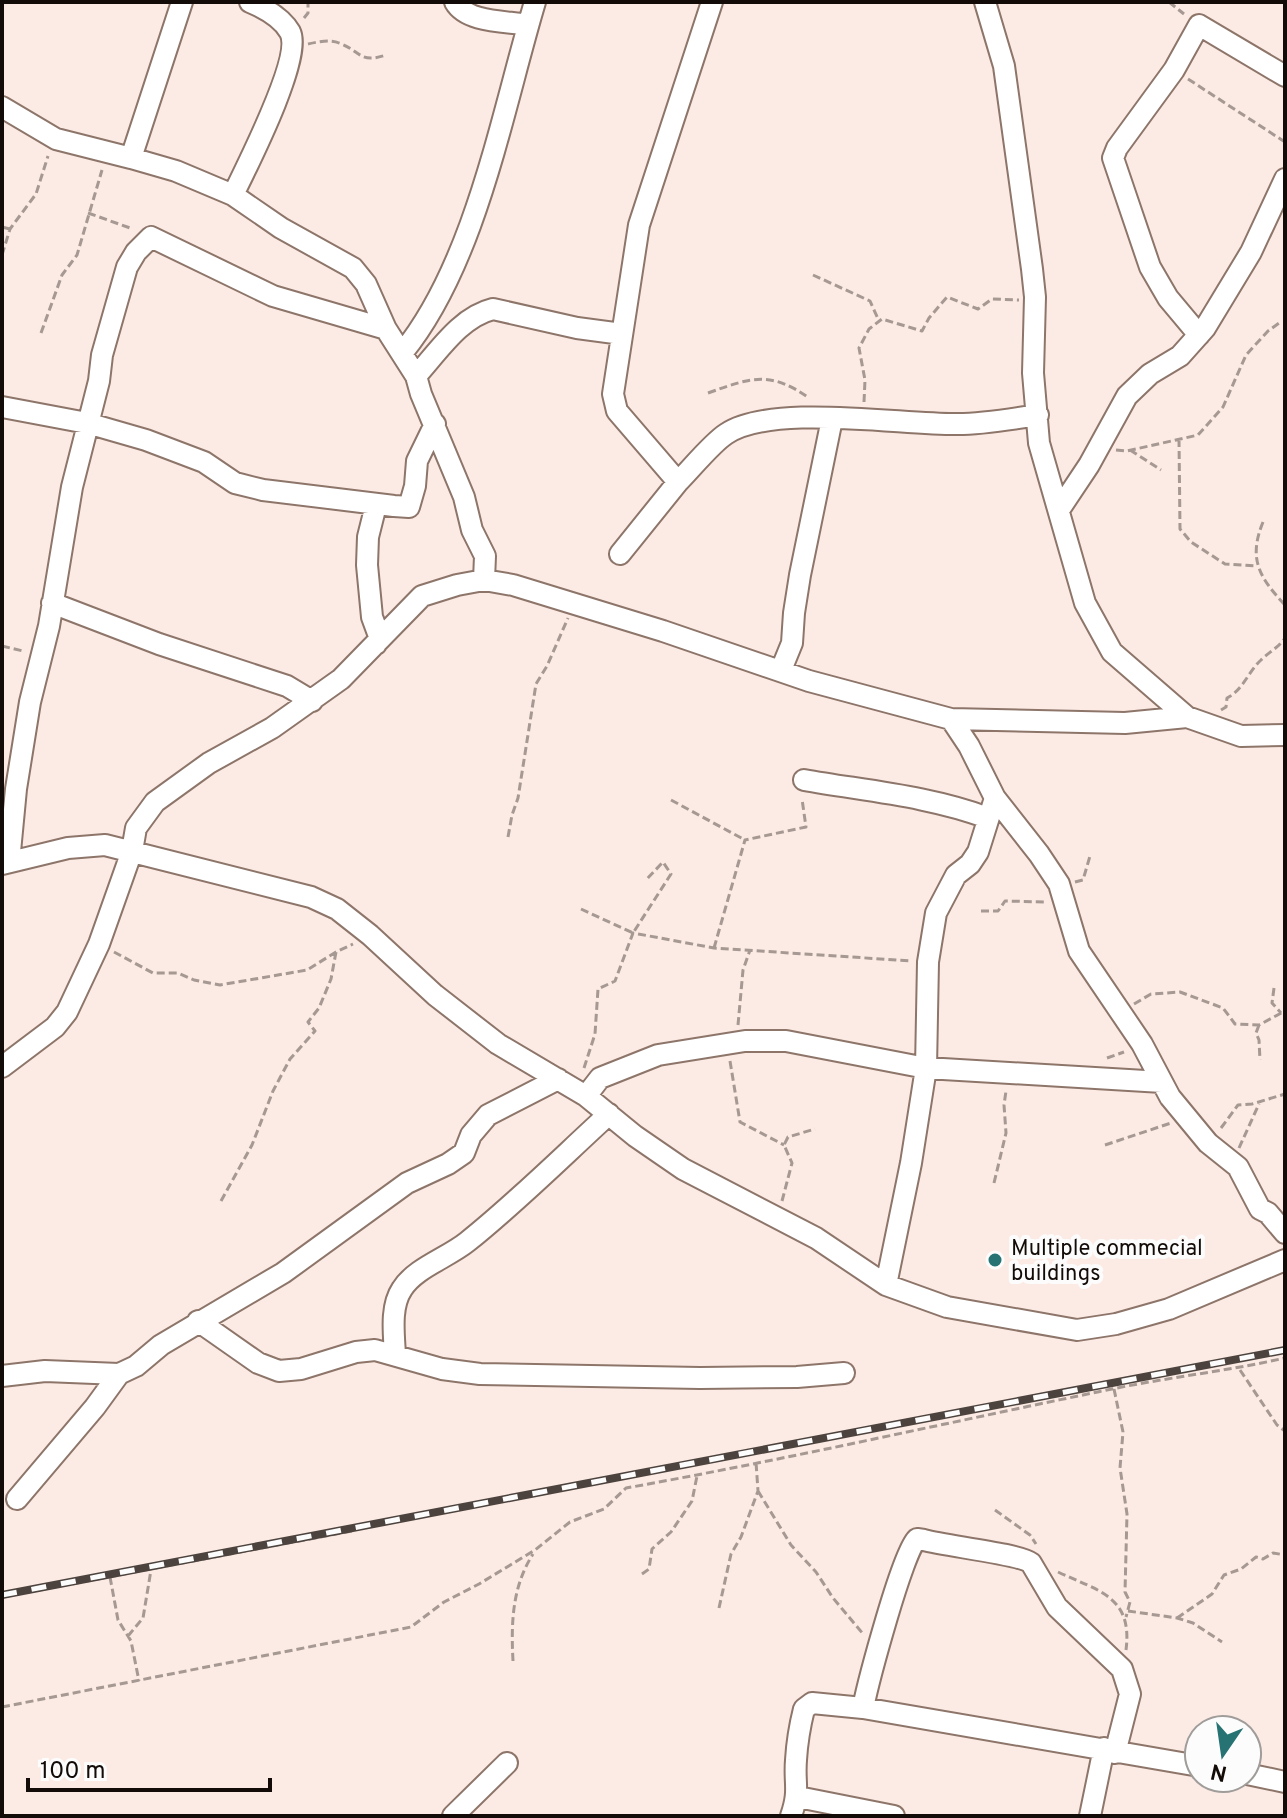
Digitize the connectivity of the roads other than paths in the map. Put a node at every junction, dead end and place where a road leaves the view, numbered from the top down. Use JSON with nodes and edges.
{"nodes":[{"id":1,"x":182,"y":2,"type":"edge"},
{"id":2,"x":250,"y":2,"type":"edge"},
{"id":3,"x":455,"y":2,"type":"edge"},
{"id":4,"x":535,"y":2,"type":"edge"},
{"id":5,"x":712,"y":2,"type":"edge"},
{"id":6,"x":985,"y":2,"type":"edge"},
{"id":7,"x":528,"y":25,"type":"junction"},
{"id":8,"x":1285,"y":76,"type":"edge"},
{"id":9,"x":2,"y":107,"type":"edge"},
{"id":10,"x":131,"y":158,"type":"junction"},
{"id":11,"x":1285,"y":179,"type":"edge"},
{"id":12,"x":233,"y":195,"type":"junction"},
{"id":13,"x":386,"y":329,"type":"junction"},
{"id":14,"x":622,"y":334,"type":"junction"},
{"id":15,"x":1199,"y":335,"type":"junction"},
{"id":16,"x":403,"y":352,"type":"junction"},
{"id":17,"x":416,"y":376,"type":"junction"},
{"id":18,"x":2,"y":407,"type":"edge"},
{"id":19,"x":1038,"y":415,"type":"junction"},
{"id":20,"x":832,"y":419,"type":"junction"},
{"id":21,"x":87,"y":423,"type":"junction"},
{"id":22,"x":435,"y":424,"type":"junction"},
{"id":23,"x":678,"y":482,"type":"junction"},
{"id":24,"x":376,"y":505,"type":"junction"},
{"id":25,"x":1059,"y":510,"type":"junction"},
{"id":26,"x":620,"y":554,"type":"dead end"},
{"id":27,"x":484,"y":580,"type":"junction"},
{"id":28,"x":52,"y":603,"type":"junction"},
{"id":29,"x":376,"y":644,"type":"junction"},
{"id":30,"x":781,"y":670,"type":"junction"},
{"id":31,"x":312,"y":701,"type":"junction"},
{"id":32,"x":1187,"y":717,"type":"junction"},
{"id":33,"x":951,"y":719,"type":"junction"},
{"id":34,"x":1285,"y":735,"type":"edge"},
{"id":35,"x":804,"y":780,"type":"road end"},
{"id":36,"x":992,"y":808,"type":"junction"},
{"id":37,"x":132,"y":851,"type":"junction"},
{"id":38,"x":6,"y":863,"type":"edge"},
{"id":39,"x":2,"y":1067,"type":"edge"},
{"id":40,"x":926,"y":1068,"type":"junction"},
{"id":41,"x":558,"y":1079,"type":"junction"},
{"id":42,"x":1162,"y":1082,"type":"junction"},
{"id":43,"x":582,"y":1093,"type":"junction"},
{"id":44,"x":609,"y":1114,"type":"junction"},
{"id":45,"x":1285,"y":1233,"type":"edge"},
{"id":46,"x":1285,"y":1260,"type":"edge"},
{"id":47,"x":886,"y":1285,"type":"junction"},
{"id":48,"x":198,"y":1321,"type":"junction"},
{"id":49,"x":395,"y":1355,"type":"junction"},
{"id":50,"x":844,"y":1373,"type":"dead end"},
{"id":51,"x":119,"y":1374,"type":"junction"},
{"id":52,"x":2,"y":1376,"type":"edge"},
{"id":53,"x":17,"y":1499,"type":"dead end"},
{"id":54,"x":863,"y":1708,"type":"junction"},
{"id":55,"x":1110,"y":1751,"type":"junction"},
{"id":56,"x":507,"y":1763,"type":"dead end"},
{"id":57,"x":1183,"y":1763,"type":"edge"},
{"id":58,"x":1263,"y":1777,"type":"edge"},
{"id":59,"x":1285,"y":1782,"type":"edge"},
{"id":60,"x":795,"y":1807,"type":"edge"},
{"id":61,"x":453,"y":1816,"type":"edge"},
{"id":62,"x":894,"y":1816,"type":"edge"},
{"id":63,"x":1090,"y":1816,"type":"edge"}],
"edges":[{"from":1,"to":10,"type":"street"},
{"from":2,"to":12,"type":"street"},
{"from":3,"to":7,"type":"street"},
{"from":4,"to":7,"type":"street"},
{"from":5,"to":14,"type":"street"},
{"from":6,"to":19,"type":"street"},
{"from":7,"to":16,"type":"street"},
{"from":8,"to":15,"type":"street"},
{"from":9,"to":10,"type":"street"},
{"from":10,"to":12,"type":"street"},
{"from":11,"to":15,"type":"street"},
{"from":12,"to":13,"type":"street"},
{"from":13,"to":16,"type":"street"},
{"from":13,"to":21,"type":"street"},
{"from":14,"to":17,"type":"street"},
{"from":14,"to":23,"type":"street"},
{"from":15,"to":25,"type":"street"},
{"from":16,"to":17,"type":"street"},
{"from":17,"to":22,"type":"street"},
{"from":18,"to":21,"type":"street"},
{"from":19,"to":20,"type":"street"},
{"from":19,"to":25,"type":"street"},
{"from":20,"to":23,"type":"street"},
{"from":20,"to":30,"type":"street"},
{"from":21,"to":24,"type":"street"},
{"from":21,"to":28,"type":"street"},
{"from":22,"to":24,"type":"street"},
{"from":22,"to":27,"type":"street"},
{"from":23,"to":26,"type":"street"},
{"from":24,"to":29,"type":"street"},
{"from":25,"to":32,"type":"street"},
{"from":27,"to":29,"type":"street"},
{"from":27,"to":30,"type":"street"},
{"from":28,"to":31,"type":"street"},
{"from":28,"to":38,"type":"street"},
{"from":29,"to":31,"type":"street"},
{"from":30,"to":33,"type":"street"},
{"from":31,"to":37,"type":"street"},
{"from":32,"to":33,"type":"street"},
{"from":32,"to":34,"type":"street"},
{"from":33,"to":36,"type":"street"},
{"from":35,"to":36,"type":"street"},
{"from":36,"to":40,"type":"street"},
{"from":36,"to":42,"type":"street"},
{"from":37,"to":38,"type":"street"},
{"from":37,"to":39,"type":"street"},
{"from":37,"to":41,"type":"street"},
{"from":40,"to":42,"type":"street"},
{"from":40,"to":43,"type":"street"},
{"from":40,"to":47,"type":"street"},
{"from":41,"to":43,"type":"street"},
{"from":41,"to":48,"type":"street"},
{"from":42,"to":45,"type":"street"},
{"from":43,"to":44,"type":"street"},
{"from":44,"to":47,"type":"street"},
{"from":44,"to":49,"type":"street"},
{"from":46,"to":47,"type":"street"},
{"from":48,"to":49,"type":"street"},
{"from":48,"to":51,"type":"street"},
{"from":49,"to":50,"type":"street"},
{"from":51,"to":52,"type":"street"},
{"from":51,"to":53,"type":"street"},
{"from":54,"to":55,"type":"street"},
{"from":54,"to":55,"type":"street"},
{"from":54,"to":60,"type":"street"},
{"from":55,"to":57,"type":"street"},
{"from":55,"to":63,"type":"street"},
{"from":56,"to":61,"type":"street"},
{"from":58,"to":59,"type":"street"},
{"from":60,"to":62,"type":"street"}]}
